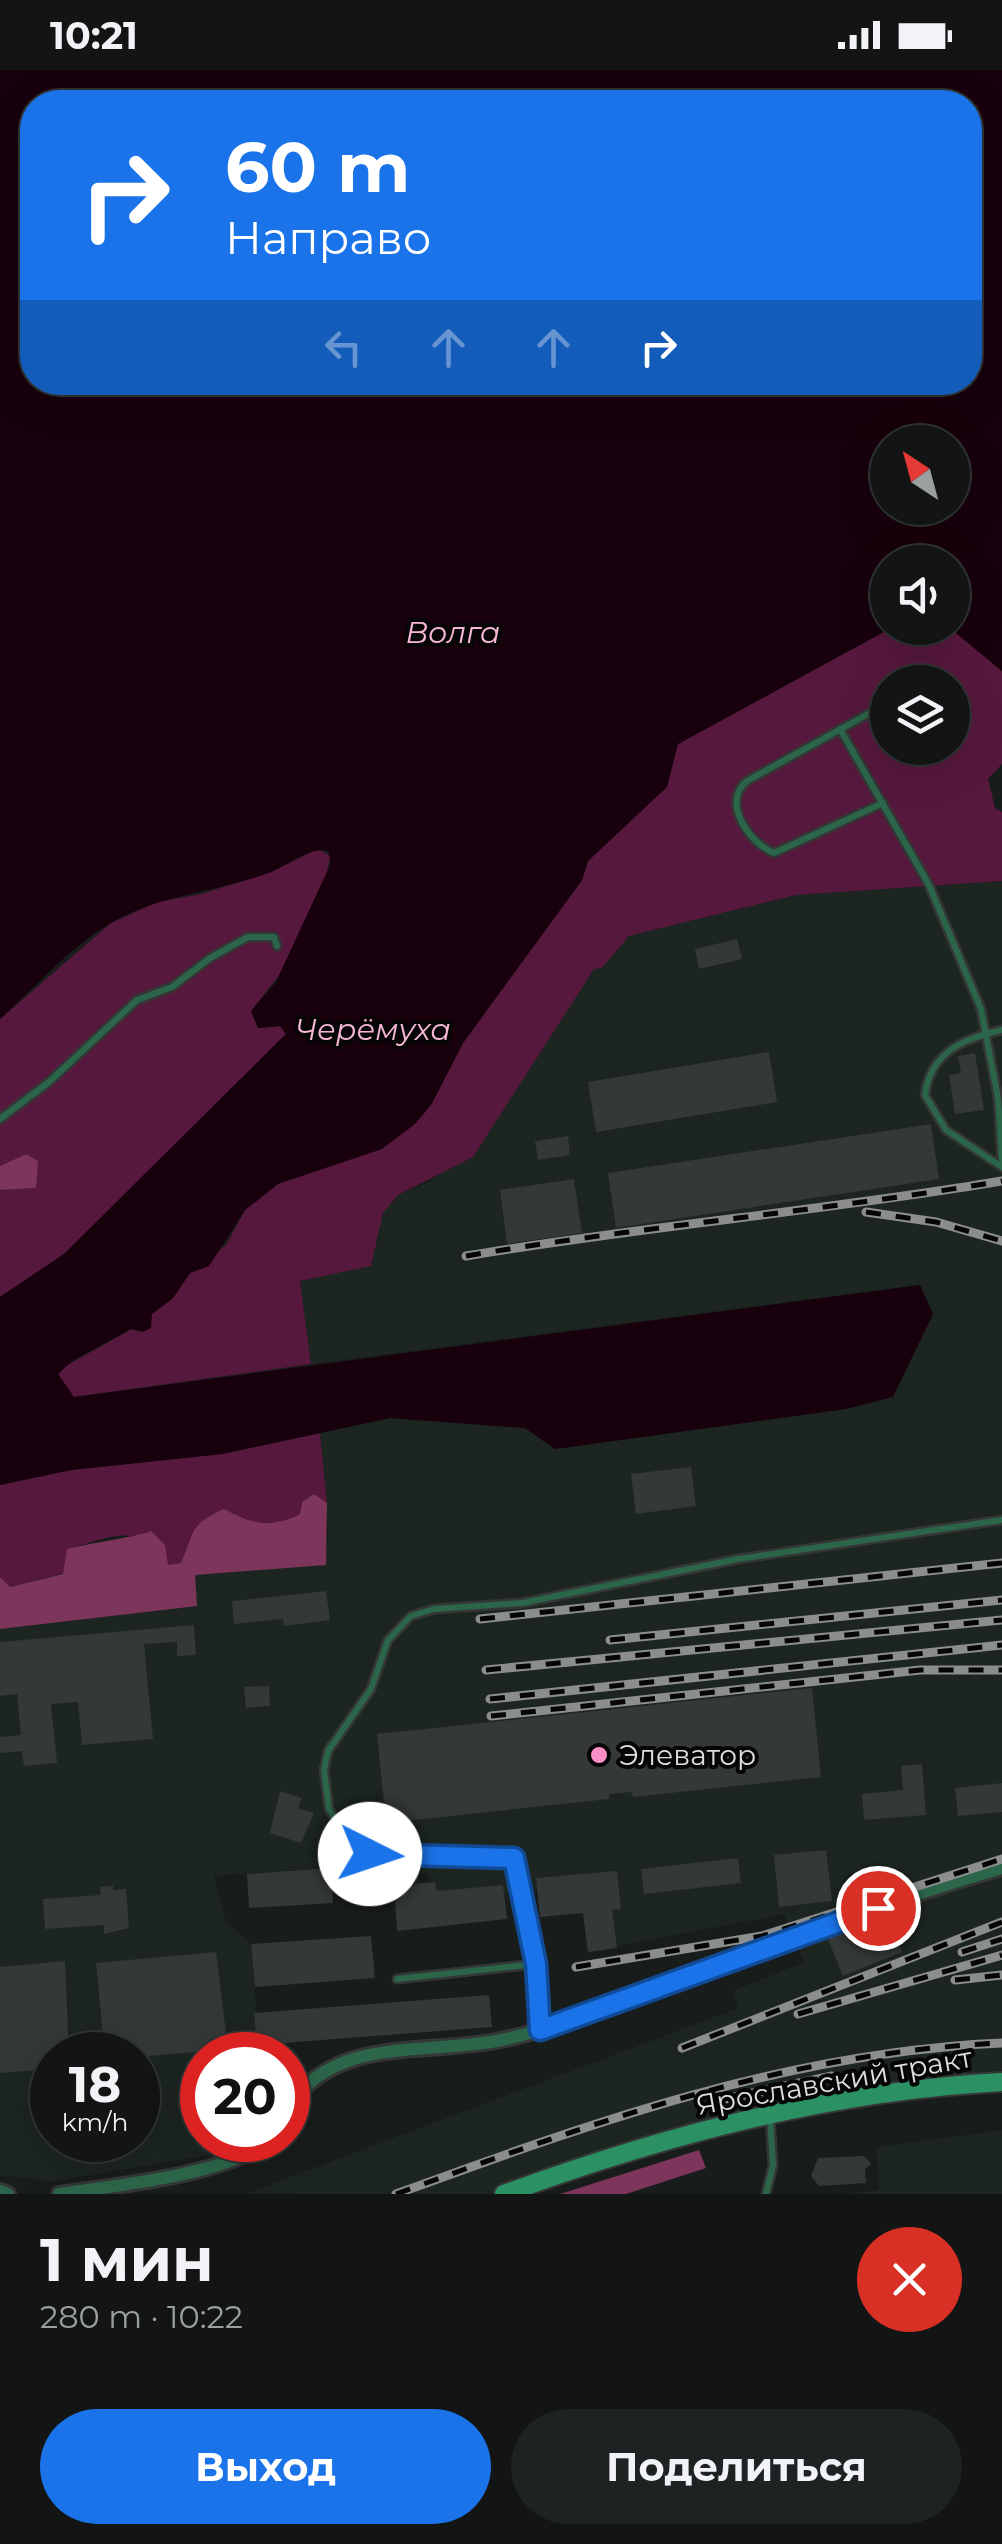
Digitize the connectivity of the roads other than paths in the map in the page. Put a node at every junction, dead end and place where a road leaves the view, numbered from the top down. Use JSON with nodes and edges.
{"nodes":[{"id":1,"x":870,"y":713,"type":"edge"},
{"id":2,"x":840,"y":729,"type":"junction"},
{"id":3,"x":883,"y":803,"type":"junction"},
{"id":4,"x":277,"y":946,"type":"dead end"},
{"id":5,"x":1002,"y":1030,"type":"edge"},
{"id":6,"x":987,"y":1034,"type":"junction"},
{"id":7,"x":0,"y":1119,"type":"edge"},
{"id":8,"x":1002,"y":1164,"type":"edge"},
{"id":9,"x":1002,"y":1520,"type":"edge"},
{"id":10,"x":1002,"y":1868,"type":"edge"},
{"id":11,"x":536,"y":1964,"type":"junction"},
{"id":12,"x":397,"y":1979,"type":"dead end"},
{"id":13,"x":540,"y":2030,"type":"junction"},
{"id":14,"x":310,"y":2082,"type":"edge"},
{"id":15,"x":1002,"y":2082,"type":"edge"},
{"id":16,"x":770,"y":2114,"type":"junction"},
{"id":17,"x":226,"y":2162,"type":"edge"},
{"id":18,"x":0,"y":2192,"type":"edge"},
{"id":19,"x":8,"y":2194,"type":"edge"},
{"id":20,"x":59,"y":2194,"type":"edge"},
{"id":21,"x":504,"y":2194,"type":"edge"},
{"id":22,"x":766,"y":2194,"type":"edge"}],
"edges":[{"from":1,"to":2,"type":"lane"},
{"from":2,"to":3,"type":"lane"},
{"from":2,"to":3,"type":"lane"},
{"from":3,"to":6,"type":"lane"},
{"from":4,"to":7,"type":"lane"},
{"from":5,"to":6,"type":"lane"},
{"from":6,"to":8,"type":"lane"},
{"from":6,"to":8,"type":"lane"},
{"from":9,"to":11,"type":"lane"},
{"from":10,"to":13,"type":"street"},
{"from":11,"to":12,"type":"lane"},
{"from":11,"to":13,"type":"lane"},
{"from":13,"to":14,"type":"street"},
{"from":15,"to":16,"type":"street","name":"Ярославский тракт"},
{"from":16,"to":21,"type":"street","name":"Ярославский тракт"},
{"from":16,"to":22,"type":"lane"},
{"from":17,"to":20,"type":"street"},
{"from":18,"to":19,"type":"street"}]}
